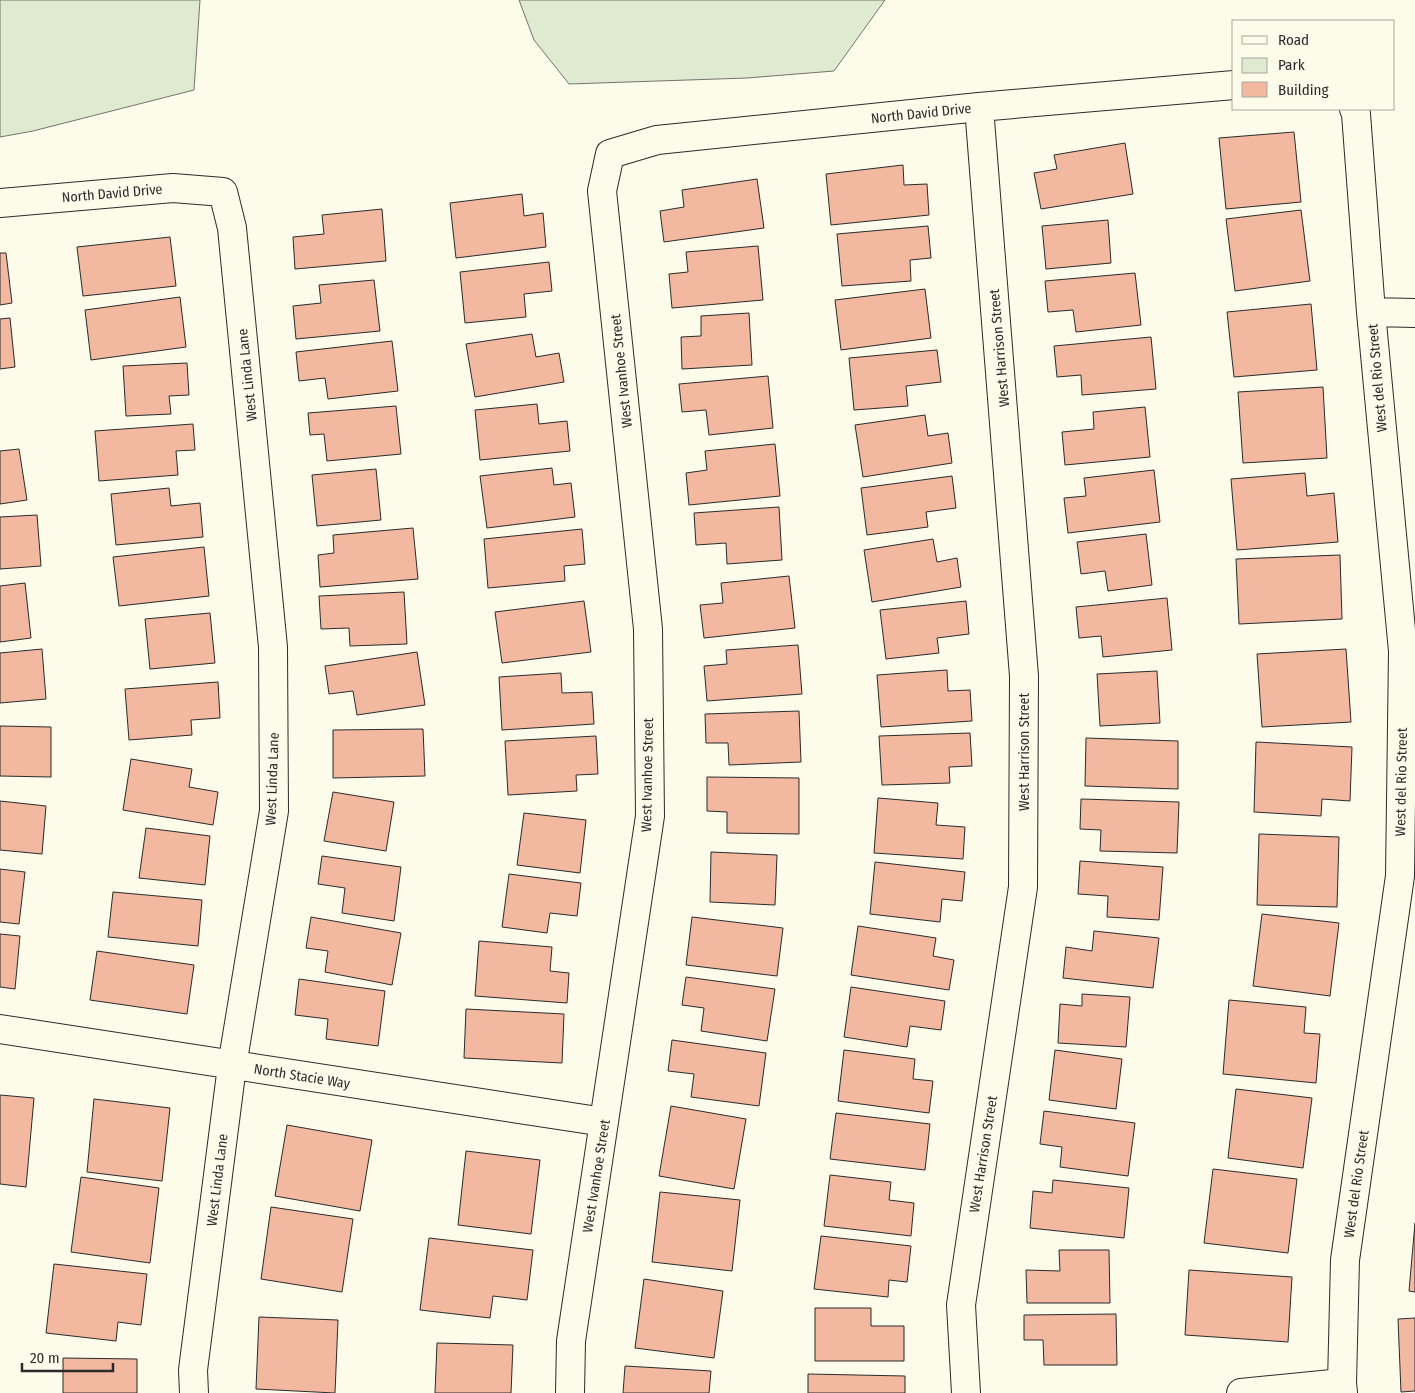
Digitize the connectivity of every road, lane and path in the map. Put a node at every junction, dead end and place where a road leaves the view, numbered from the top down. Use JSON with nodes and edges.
{"nodes":[{"id":1,"x":1232,"y":85,"type":"edge"},
{"id":2,"x":979,"y":107,"type":"junction"},
{"id":3,"x":1354,"y":110,"type":"edge"},
{"id":4,"x":610,"y":154,"type":"joint"},
{"id":5,"x":223,"y":192,"type":"joint"},
{"id":6,"x":0,"y":203,"type":"edge"},
{"id":7,"x":1371,"y":312,"type":"junction"},
{"id":8,"x":1415,"y":313,"type":"edge"},
{"id":9,"x":0,"y":1029,"type":"edge"},
{"id":10,"x":232,"y":1066,"type":"junction"},
{"id":11,"x":604,"y":1122,"type":"junction"},
{"id":12,"x":1343,"y":1388,"type":"edge"},
{"id":13,"x":194,"y":1393,"type":"edge"},
{"id":14,"x":570,"y":1393,"type":"edge"},
{"id":15,"x":966,"y":1393,"type":"edge"},
{"id":16,"x":1241,"y":1393,"type":"edge"}],
"edges":[{"from":1,"to":2,"type":"street","name":"North David Drive"},
{"from":2,"to":4,"type":"street","name":"North David Drive"},
{"from":2,"to":15,"type":"street","name":"West Harrison Street"},
{"from":3,"to":7,"type":"street","name":"West del Rio Street"},
{"from":4,"to":11,"type":"street","name":"West Ivanhoe Street"},
{"from":5,"to":6,"type":"street","name":"North David Drive"},
{"from":5,"to":10,"type":"street","name":"West Linda Lane"},
{"from":7,"to":8,"type":"street"},
{"from":7,"to":12,"type":"street","name":"West del Rio Street"},
{"from":9,"to":10,"type":"street","name":"North Stacie Way"},
{"from":10,"to":11,"type":"street","name":"North Stacie Way"},
{"from":10,"to":13,"type":"street","name":"West Linda Lane"},
{"from":11,"to":14,"type":"street","name":"West Ivanhoe Street"},
{"from":12,"to":16,"type":"street"}]}
